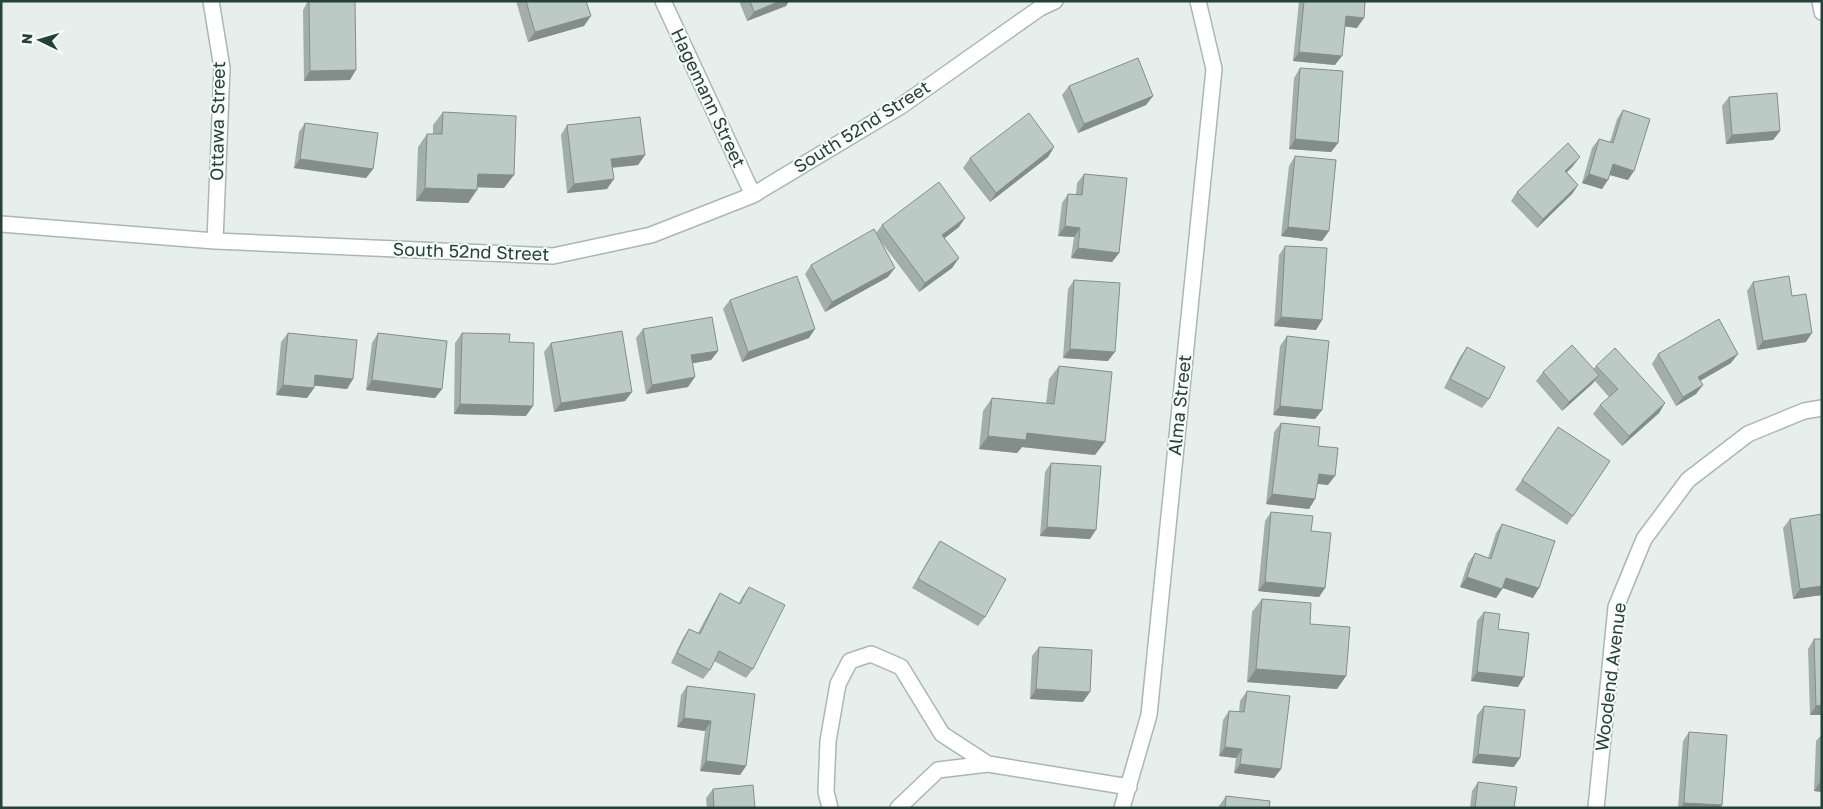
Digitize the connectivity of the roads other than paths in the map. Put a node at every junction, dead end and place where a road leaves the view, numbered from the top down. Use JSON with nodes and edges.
{"nodes":[{"id":1,"x":211,"y":1,"type":"edge"},
{"id":2,"x":663,"y":1,"type":"edge"},
{"id":3,"x":1055,"y":1,"type":"edge"},
{"id":4,"x":1198,"y":1,"type":"edge"},
{"id":5,"x":1820,"y":1,"type":"edge"},
{"id":6,"x":1822,"y":12,"type":"edge"},
{"id":7,"x":753,"y":194,"type":"junction"},
{"id":8,"x":1,"y":224,"type":"edge"},
{"id":9,"x":216,"y":241,"type":"junction"},
{"id":10,"x":1822,"y":408,"type":"edge"},
{"id":11,"x":988,"y":764,"type":"junction"},
{"id":12,"x":1129,"y":787,"type":"junction"},
{"id":13,"x":830,"y":808,"type":"edge"},
{"id":14,"x":898,"y":808,"type":"edge"},
{"id":15,"x":1122,"y":808,"type":"edge"},
{"id":16,"x":1596,"y":808,"type":"edge"}],
"edges":[{"from":1,"to":9,"type":"street","name":"Ottawa Street"},
{"from":2,"to":7,"type":"street","name":"Hagemann Street"},
{"from":3,"to":7,"type":"street","name":"South 52nd Street"},
{"from":4,"to":12,"type":"street","name":"Alma Street"},
{"from":5,"to":6,"type":"street"},
{"from":7,"to":9,"type":"street","name":"South 52nd Street"},
{"from":8,"to":9,"type":"street","name":"South 52nd Street"},
{"from":10,"to":16,"type":"street","name":"Woodend Avenue"},
{"from":11,"to":12,"type":"street"},
{"from":11,"to":13,"type":"street"},
{"from":11,"to":14,"type":"street"},
{"from":12,"to":15,"type":"street","name":"Alma Street"}]}
